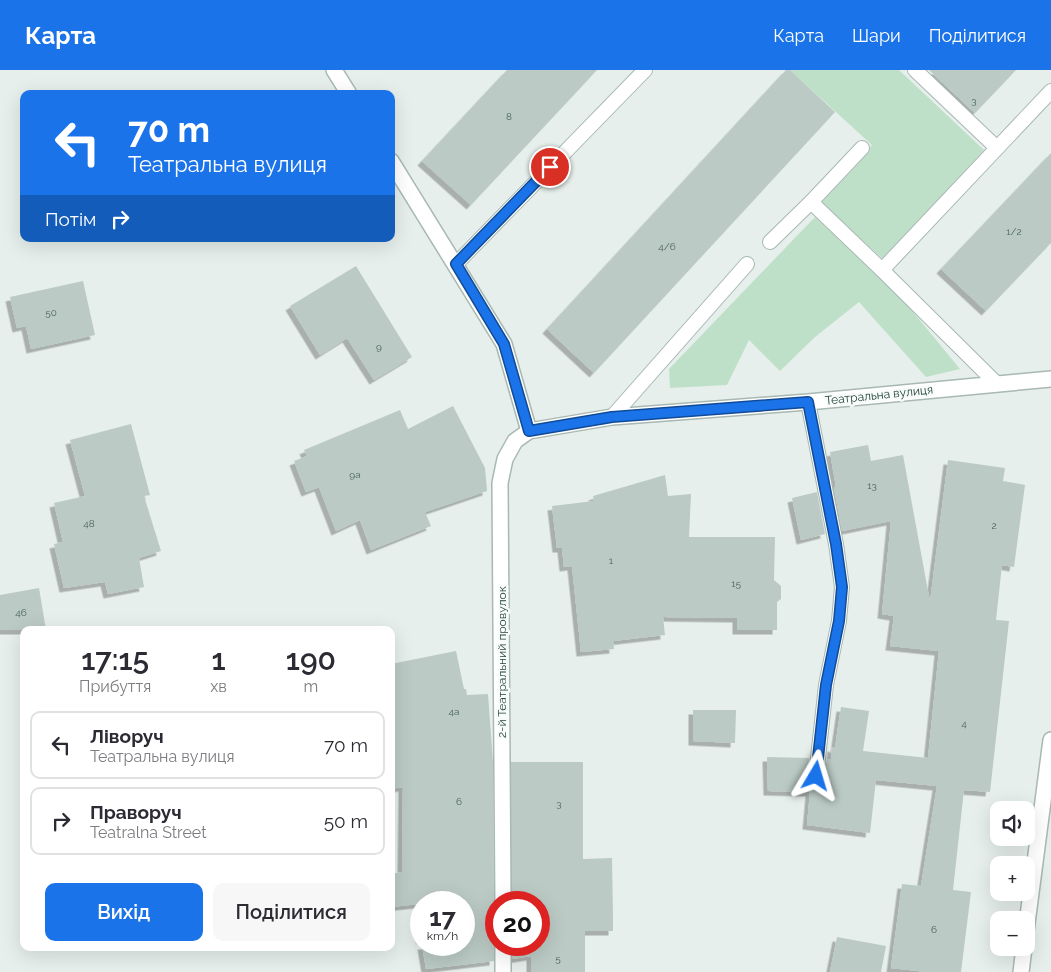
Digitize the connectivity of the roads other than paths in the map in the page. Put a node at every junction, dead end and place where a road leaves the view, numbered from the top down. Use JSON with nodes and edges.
{"nodes":[{"id":1,"x":335,"y":70,"type":"edge"},
{"id":2,"x":645,"y":70,"type":"edge"},
{"id":3,"x":915,"y":70,"type":"edge"},
{"id":4,"x":347,"y":90,"type":"edge"},
{"id":5,"x":1051,"y":91,"type":"edge"},
{"id":6,"x":862,"y":148,"type":"dead end"},
{"id":7,"x":997,"y":148,"type":"junction"},
{"id":8,"x":395,"y":167,"type":"edge"},
{"id":9,"x":811,"y":202,"type":"junction"},
{"id":10,"x":770,"y":242,"type":"dead end"},
{"id":11,"x":456,"y":264,"type":"junction"},
{"id":12,"x":747,"y":264,"type":"dead end"},
{"id":13,"x":882,"y":270,"type":"junction"},
{"id":14,"x":1051,"y":379,"type":"edge"},
{"id":15,"x":997,"y":384,"type":"junction"},
{"id":16,"x":808,"y":402,"type":"junction"},
{"id":17,"x":612,"y":417,"type":"junction"},
{"id":18,"x":529,"y":431,"type":"junction"},
{"id":19,"x":1051,"y":740,"type":"edge"},
{"id":20,"x":816,"y":776,"type":"dead end"},
{"id":21,"x":503,"y":891,"type":"edge"},
{"id":22,"x":1029,"y":911,"type":"edge"},
{"id":23,"x":503,"y":956,"type":"edge"},
{"id":24,"x":1023,"y":956,"type":"edge"},
{"id":25,"x":504,"y":972,"type":"edge"},
{"id":26,"x":1021,"y":972,"type":"edge"}],
"edges":[{"from":1,"to":4,"type":"street"},
{"from":2,"to":11,"type":"lane"},
{"from":3,"to":7,"type":"lane"},
{"from":5,"to":7,"type":"lane"},
{"from":6,"to":9,"type":"lane"},
{"from":7,"to":13,"type":"lane"},
{"from":8,"to":11,"type":"street"},
{"from":9,"to":10,"type":"lane"},
{"from":9,"to":13,"type":"lane"},
{"from":11,"to":18,"type":"street"},
{"from":12,"to":17,"type":"lane"},
{"from":13,"to":15,"type":"lane"},
{"from":14,"to":15,"type":"street","name":"Театральна вулиця"},
{"from":15,"to":16,"type":"street","name":"Театральна вулиця"},
{"from":16,"to":17,"type":"street","name":"Театральна вулиця"},
{"from":16,"to":20,"type":"lane"},
{"from":17,"to":18,"type":"street","name":"Театральна вулиця"},
{"from":18,"to":21,"type":"street","name":"2-й Театральний провулок"},
{"from":19,"to":22,"type":"street"},
{"from":23,"to":25,"type":"street"},
{"from":24,"to":26,"type":"street"}]}
